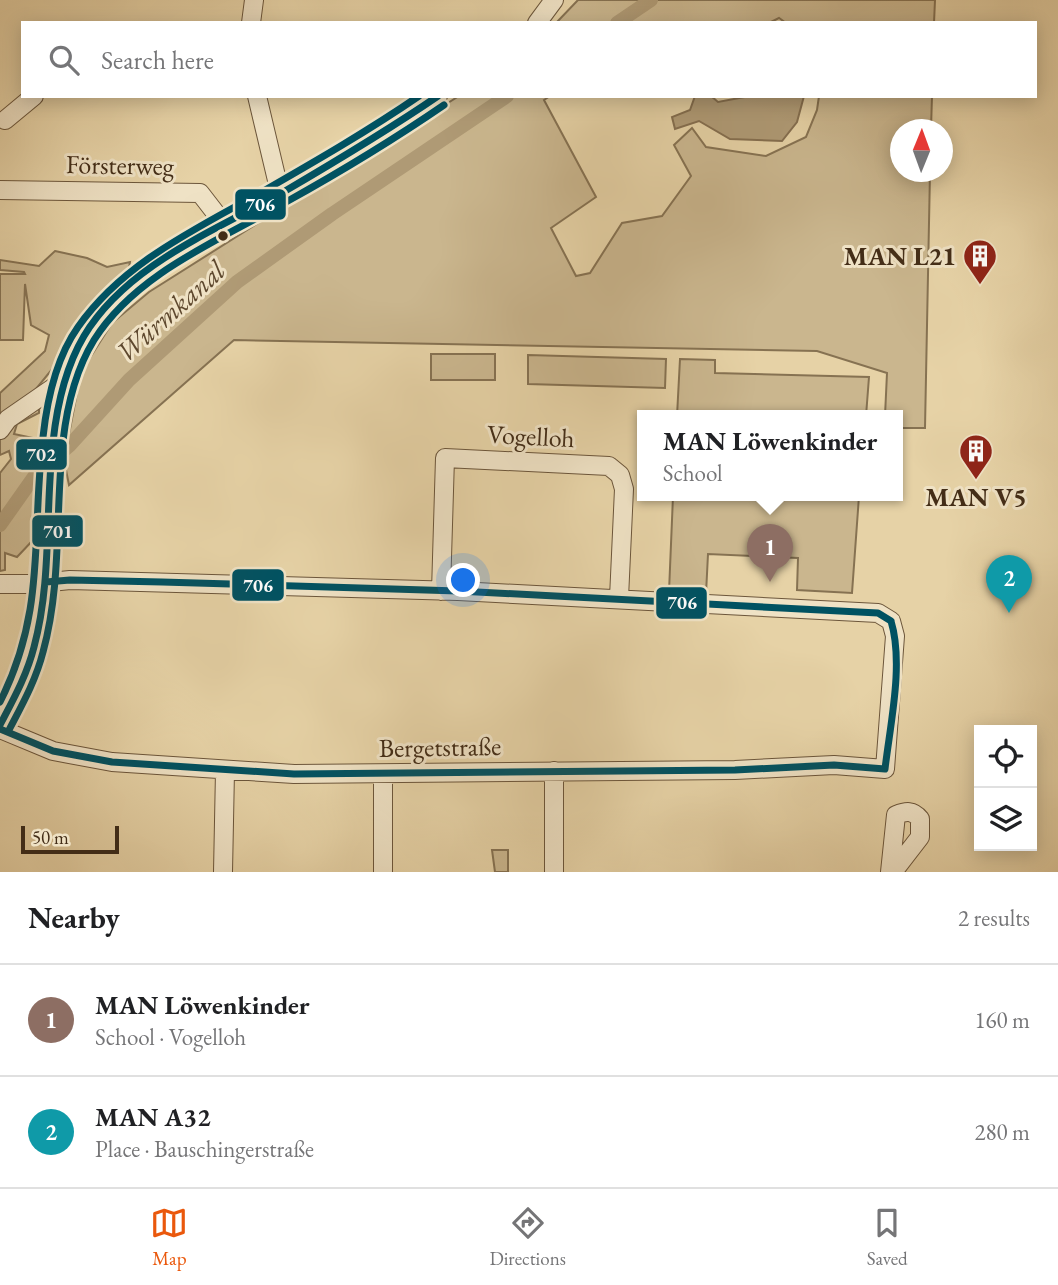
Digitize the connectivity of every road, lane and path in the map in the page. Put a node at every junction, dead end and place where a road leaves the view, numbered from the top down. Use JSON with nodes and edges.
{"nodes":[{"id":1,"x":254,"y":0,"type":"edge"},
{"id":2,"x":554,"y":0,"type":"edge"},
{"id":3,"x":251,"y":21,"type":"edge"},
{"id":4,"x":538,"y":21,"type":"edge"},
{"id":5,"x":32,"y":98,"type":"edge"},
{"id":6,"x":257,"y":98,"type":"edge"},
{"id":7,"x":435,"y":98,"type":"edge"},
{"id":8,"x":5,"y":120,"type":"dead end"},
{"id":9,"x":0,"y":190,"type":"edge"},
{"id":10,"x":280,"y":193,"type":"junction"},
{"id":11,"x":224,"y":224,"type":"junction"},
{"id":12,"x":63,"y":381,"type":"junction"},
{"id":13,"x":0,"y":430,"type":"edge"},
{"id":14,"x":46,"y":582,"type":"junction"},
{"id":15,"x":0,"y":584,"type":"edge"},
{"id":16,"x":441,"y":591,"type":"junction"},
{"id":17,"x":619,"y":598,"type":"junction"},
{"id":18,"x":0,"y":727,"type":"edge"},
{"id":19,"x":225,"y":771,"type":"junction"},
{"id":20,"x":554,"y":771,"type":"junction"},
{"id":21,"x":383,"y":774,"type":"junction"},
{"id":22,"x":223,"y":872,"type":"edge"},
{"id":23,"x":383,"y":872,"type":"edge"},
{"id":24,"x":554,"y":872,"type":"edge"}],
"edges":[{"from":1,"to":3,"type":"street"},
{"from":2,"to":4,"type":"street"},
{"from":5,"to":8,"type":"street"},
{"from":6,"to":10,"type":"street"},
{"from":7,"to":10,"type":"street"},
{"from":9,"to":11,"type":"street","name":"Försterweg"},
{"from":10,"to":11,"type":"street"},
{"from":11,"to":12,"type":"street"},
{"from":12,"to":13,"type":"street"},
{"from":12,"to":14,"type":"street"},
{"from":14,"to":15,"type":"street"},
{"from":14,"to":16,"type":"street"},
{"from":14,"to":18,"type":"street"},
{"from":16,"to":17,"type":"street"},
{"from":16,"to":17,"type":"street","name":"Vogelloh"},
{"from":17,"to":20,"type":"street","name":"Bergetstraße"},
{"from":18,"to":19,"type":"street","name":"Bergetstraße"},
{"from":19,"to":21,"type":"street","name":"Bergetstraße"},
{"from":19,"to":22,"type":"street"},
{"from":20,"to":21,"type":"street","name":"Bergetstraße"},
{"from":20,"to":24,"type":"street"},
{"from":21,"to":23,"type":"street"}]}
